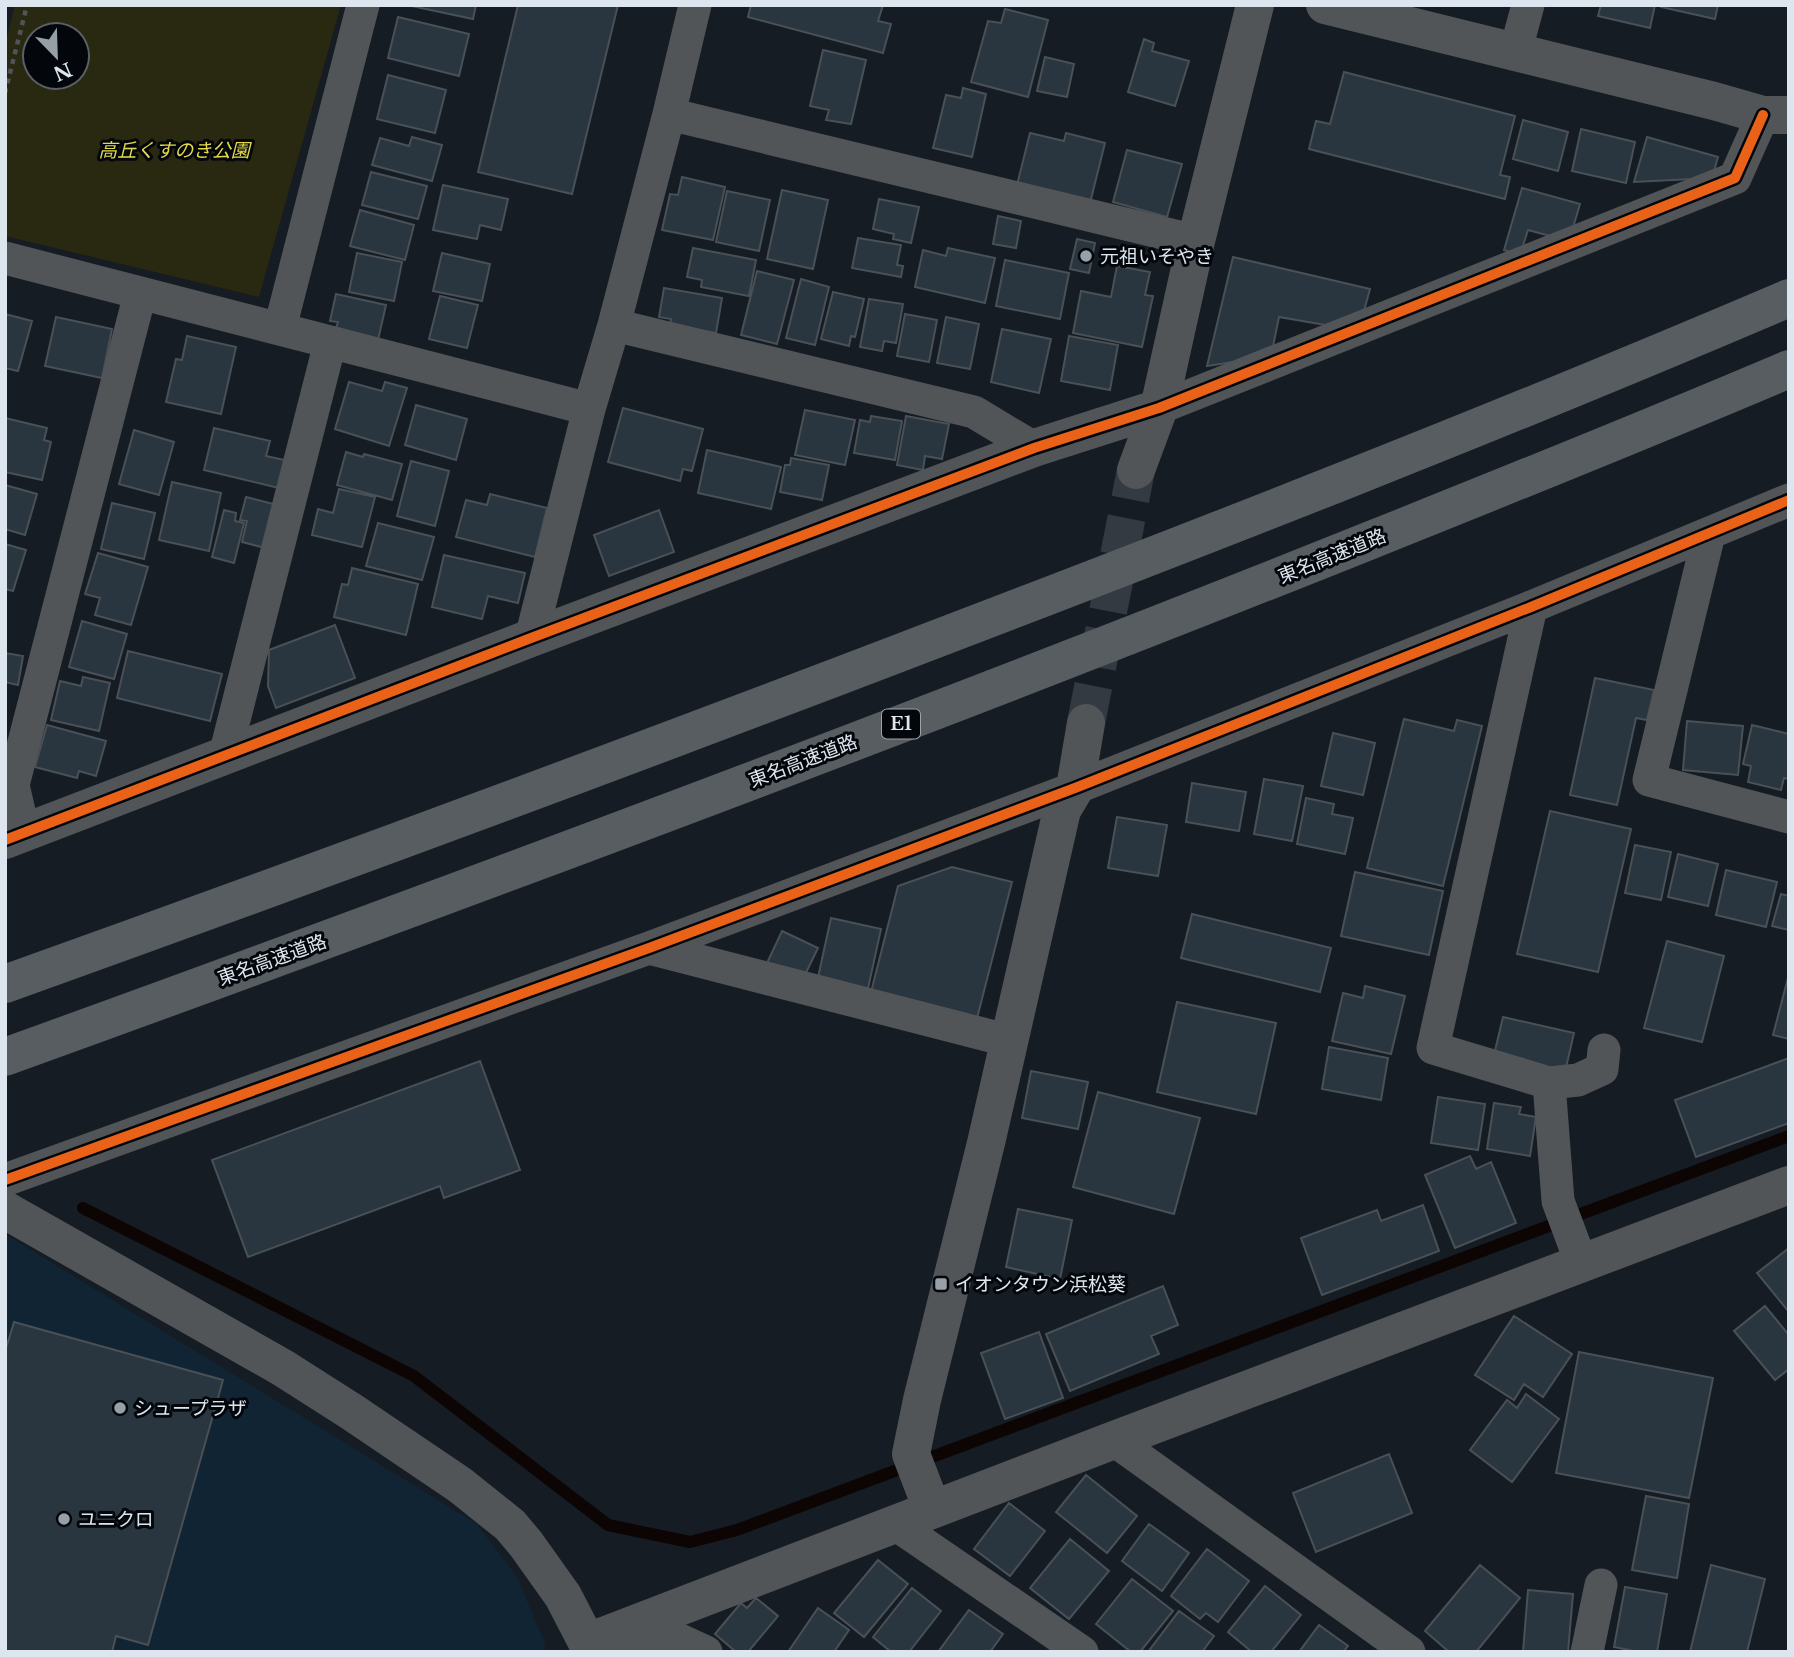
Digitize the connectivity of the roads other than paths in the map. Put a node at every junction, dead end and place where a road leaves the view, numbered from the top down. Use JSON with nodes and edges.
{"nodes":[{"id":1,"x":363,"y":5,"type":"edge"},
{"id":2,"x":695,"y":5,"type":"edge"},
{"id":3,"x":1255,"y":5,"type":"edge"},
{"id":4,"x":1325,"y":5,"type":"edge"},
{"id":5,"x":1528,"y":5,"type":"edge"},
{"id":6,"x":1515,"y":53,"type":"junction"},
{"id":7,"x":669,"y":114,"type":"junction"},
{"id":8,"x":1776,"y":115,"type":"edge"},
{"id":9,"x":1196,"y":241,"type":"junction"},
{"id":10,"x":5,"y":258,"type":"edge"},
{"id":11,"x":140,"y":294,"type":"junction"},
{"id":12,"x":1789,"y":298,"type":"edge"},
{"id":13,"x":614,"y":325,"type":"junction"},
{"id":14,"x":281,"y":328,"type":"junction"},
{"id":15,"x":330,"y":343,"type":"junction"},
{"id":16,"x":1789,"y":369,"type":"edge"},
{"id":17,"x":1159,"y":408,"type":"junction"},
{"id":18,"x":589,"y":409,"type":"junction"},
{"id":19,"x":1034,"y":448,"type":"junction"},
{"id":20,"x":1136,"y":470,"type":"tunnel mouth"},
{"id":21,"x":1789,"y":500,"type":"edge"},
{"id":22,"x":1709,"y":534,"type":"junction"},
{"id":23,"x":1531,"y":607,"type":"junction"},
{"id":24,"x":531,"y":638,"type":"junction"},
{"id":25,"x":1086,"y":723,"type":"tunnel mouth"},
{"id":26,"x":225,"y":755,"type":"junction"},
{"id":27,"x":1075,"y":788,"type":"junction"},
{"id":28,"x":1789,"y":817,"type":"edge"},
{"id":29,"x":15,"y":836,"type":"edge"},
{"id":30,"x":649,"y":948,"type":"junction"},
{"id":31,"x":5,"y":984,"type":"edge"},
{"id":32,"x":1010,"y":1041,"type":"junction"},
{"id":33,"x":1604,"y":1050,"type":"dead end"},
{"id":34,"x":5,"y":1057,"type":"edge"},
{"id":35,"x":1549,"y":1083,"type":"junction"},
{"id":36,"x":5,"y":1180,"type":"edge"},
{"id":37,"x":1789,"y":1185,"type":"edge"},
{"id":38,"x":5,"y":1210,"type":"edge"},
{"id":39,"x":1578,"y":1255,"type":"junction"},
{"id":40,"x":1114,"y":1440,"type":"junction"},
{"id":41,"x":928,"y":1500,"type":"junction"},
{"id":42,"x":895,"y":1524,"type":"junction"},
{"id":43,"x":1601,"y":1585,"type":"dead end"},
{"id":44,"x":590,"y":1647,"type":"edge"},
{"id":45,"x":706,"y":1652,"type":"edge"},
{"id":46,"x":1082,"y":1652,"type":"edge"},
{"id":47,"x":1409,"y":1652,"type":"edge"},
{"id":48,"x":1587,"y":1652,"type":"edge"}],
"edges":[{"from":1,"to":14,"type":"street"},
{"from":2,"to":7,"type":"street"},
{"from":3,"to":9,"type":"street"},
{"from":4,"to":6,"type":"street"},
{"from":5,"to":6,"type":"street"},
{"from":6,"to":8,"type":"street"},
{"from":7,"to":9,"type":"street"},
{"from":7,"to":13,"type":"street"},
{"from":8,"to":17,"type":"street"},
{"from":9,"to":17,"type":"street"},
{"from":10,"to":11,"type":"street"},
{"from":11,"to":14,"type":"street"},
{"from":11,"to":29,"type":"street"},
{"from":12,"to":31,"type":"highway"},
{"from":13,"to":18,"type":"street"},
{"from":13,"to":19,"type":"street"},
{"from":14,"to":15,"type":"street"},
{"from":15,"to":18,"type":"street"},
{"from":15,"to":26,"type":"street"},
{"from":16,"to":34,"type":"highway","name":"東名高速道路","number":"E1"},
{"from":17,"to":19,"type":"street"},
{"from":17,"to":20,"type":"street"},
{"from":18,"to":24,"type":"street"},
{"from":19,"to":24,"type":"street"},
{"from":21,"to":22,"type":"street"},
{"from":22,"to":23,"type":"street"},
{"from":22,"to":28,"type":"street"},
{"from":23,"to":27,"type":"street"},
{"from":23,"to":35,"type":"street"},
{"from":24,"to":26,"type":"street"},
{"from":25,"to":27,"type":"street"},
{"from":26,"to":29,"type":"street"},
{"from":27,"to":30,"type":"street"},
{"from":27,"to":32,"type":"street"},
{"from":30,"to":32,"type":"street"},
{"from":30,"to":36,"type":"street"},
{"from":32,"to":41,"type":"street"},
{"from":33,"to":35,"type":"street"},
{"from":35,"to":39,"type":"street"},
{"from":37,"to":39,"type":"street"},
{"from":38,"to":44,"type":"street"},
{"from":39,"to":40,"type":"street"},
{"from":40,"to":41,"type":"street"},
{"from":40,"to":47,"type":"street"},
{"from":41,"to":42,"type":"street"},
{"from":42,"to":44,"type":"street"},
{"from":42,"to":46,"type":"street"},
{"from":43,"to":48,"type":"street"},
{"from":44,"to":45,"type":"street"}]}
